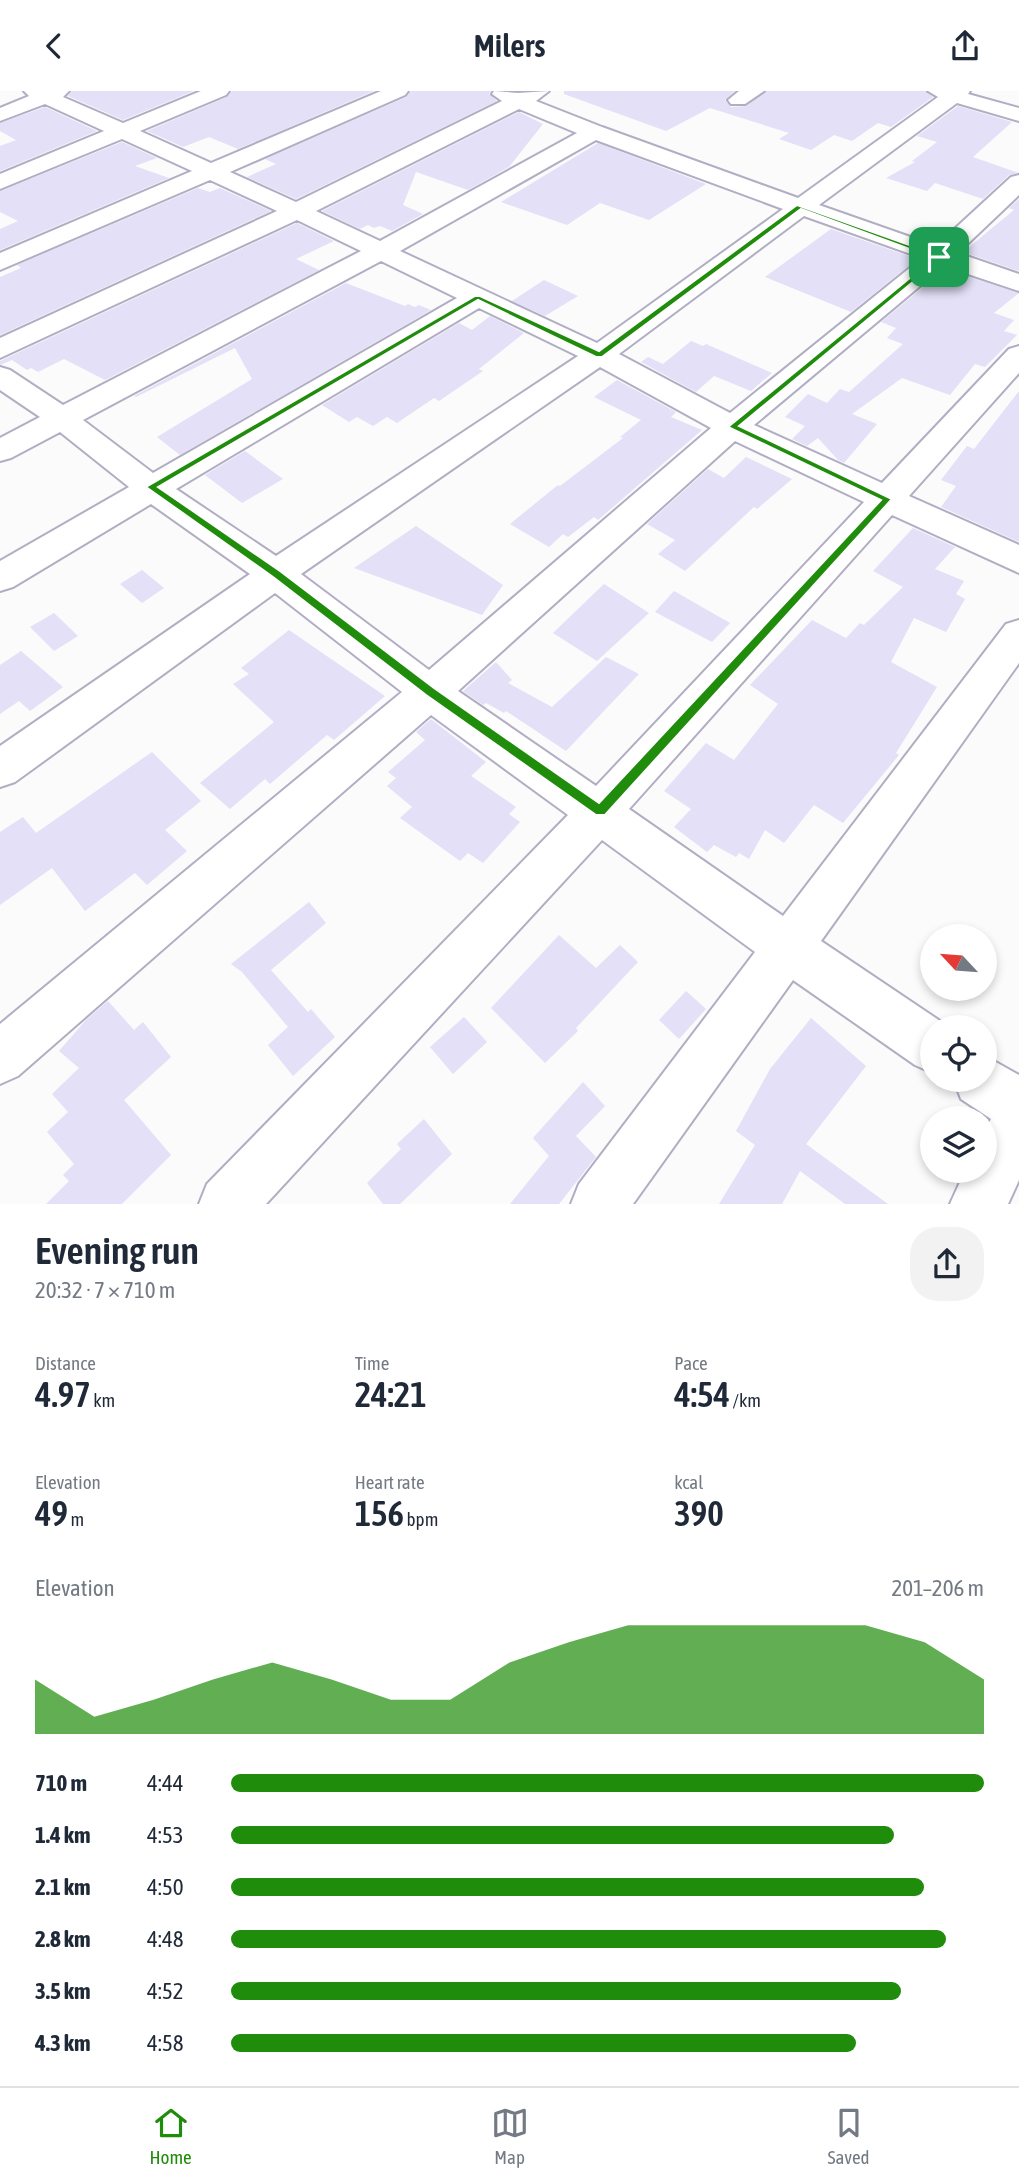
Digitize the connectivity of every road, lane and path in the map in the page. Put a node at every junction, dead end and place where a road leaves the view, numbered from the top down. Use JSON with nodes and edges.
{"nodes":[{"id":1,"x":219,"y":91,"type":"edge"},
{"id":2,"x":398,"y":91,"type":"edge"},
{"id":3,"x":494,"y":91,"type":"edge"},
{"id":4,"x":539,"y":91,"type":"edge"},
{"id":5,"x":46,"y":93,"type":"edge"},
{"id":6,"x":950,"y":93,"type":"edge"},
{"id":7,"x":517,"y":101,"type":"junction"},
{"id":8,"x":0,"y":115,"type":"edge"},
{"id":9,"x":1019,"y":115,"type":"edge"},
{"id":10,"x":120,"y":131,"type":"junction"},
{"id":11,"x":594,"y":132,"type":"junction"},
{"id":12,"x":208,"y":171,"type":"junction"},
{"id":13,"x":0,"y":182,"type":"edge"},
{"id":14,"x":1019,"y":182,"type":"edge"},
{"id":15,"x":800,"y":207,"type":"junction"},
{"id":16,"x":295,"y":210,"type":"junction"},
{"id":17,"x":381,"y":251,"type":"junction"},
{"id":18,"x":939,"y":257,"type":"junction"},
{"id":19,"x":0,"y":262,"type":"edge"},
{"id":20,"x":1019,"y":283,"type":"edge"},
{"id":21,"x":478,"y":297,"type":"junction"},
{"id":22,"x":0,"y":349,"type":"edge"},
{"id":23,"x":599,"y":355,"type":"junction"},
{"id":24,"x":1019,"y":355,"type":"edge"},
{"id":25,"x":0,"y":376,"type":"edge"},
{"id":26,"x":61,"y":418,"type":"junction"},
{"id":27,"x":732,"y":427,"type":"junction"},
{"id":28,"x":0,"y":451,"type":"edge"},
{"id":29,"x":150,"y":487,"type":"junction"},
{"id":30,"x":887,"y":499,"type":"junction"},
{"id":31,"x":1019,"y":560,"type":"edge"},
{"id":32,"x":276,"y":574,"type":"junction"},
{"id":33,"x":0,"y":578,"type":"edge"},
{"id":34,"x":1019,"y":634,"type":"edge"},
{"id":35,"x":430,"y":692,"type":"junction"},
{"id":36,"x":0,"y":769,"type":"edge"},
{"id":37,"x":600,"y":811,"type":"junction"},
{"id":38,"x":789,"y":948,"type":"junction"},
{"id":39,"x":920,"y":1038,"type":"edge"},
{"id":40,"x":0,"y":1058,"type":"edge"},
{"id":41,"x":997,"y":1092,"type":"edge"},
{"id":42,"x":1019,"y":1107,"type":"edge"},
{"id":43,"x":1019,"y":1120,"type":"edge"},
{"id":44,"x":227,"y":1204,"type":"edge"},
{"id":45,"x":599,"y":1204,"type":"edge"},
{"id":46,"x":978,"y":1204,"type":"edge"}],
"edges":[{"from":1,"to":10,"type":"street"},
{"from":2,"to":12,"type":"street"},
{"from":3,"to":7,"type":"street"},
{"from":4,"to":7,"type":"street"},
{"from":5,"to":8,"type":"street"},
{"from":5,"to":10,"type":"street"},
{"from":6,"to":9,"type":"street"},
{"from":6,"to":15,"type":"street"},
{"from":7,"to":11,"type":"street"},
{"from":7,"to":16,"type":"street"},
{"from":10,"to":12,"type":"street"},
{"from":10,"to":13,"type":"street"},
{"from":11,"to":15,"type":"street"},
{"from":11,"to":17,"type":"street"},
{"from":12,"to":16,"type":"street"},
{"from":12,"to":19,"type":"street"},
{"from":14,"to":18,"type":"street"},
{"from":15,"to":18,"type":"street"},
{"from":15,"to":23,"type":"street"},
{"from":16,"to":17,"type":"street"},
{"from":16,"to":22,"type":"street"},
{"from":17,"to":21,"type":"street"},
{"from":17,"to":26,"type":"street"},
{"from":18,"to":20,"type":"street"},
{"from":18,"to":27,"type":"street"},
{"from":21,"to":23,"type":"street"},
{"from":21,"to":29,"type":"street"},
{"from":23,"to":27,"type":"street"},
{"from":23,"to":32,"type":"street"},
{"from":24,"to":30,"type":"street"},
{"from":25,"to":26,"type":"street"},
{"from":26,"to":28,"type":"street"},
{"from":26,"to":29,"type":"street"},
{"from":27,"to":30,"type":"street"},
{"from":27,"to":35,"type":"street"},
{"from":29,"to":32,"type":"street"},
{"from":29,"to":33,"type":"street"},
{"from":30,"to":31,"type":"street"},
{"from":30,"to":37,"type":"street"},
{"from":32,"to":35,"type":"street"},
{"from":32,"to":36,"type":"street"},
{"from":34,"to":38,"type":"street"},
{"from":35,"to":37,"type":"street"},
{"from":35,"to":40,"type":"street"},
{"from":37,"to":38,"type":"street"},
{"from":37,"to":44,"type":"street"},
{"from":38,"to":39,"type":"street"},
{"from":38,"to":45,"type":"street"},
{"from":41,"to":42,"type":"street"},
{"from":43,"to":46,"type":"street"}]}
